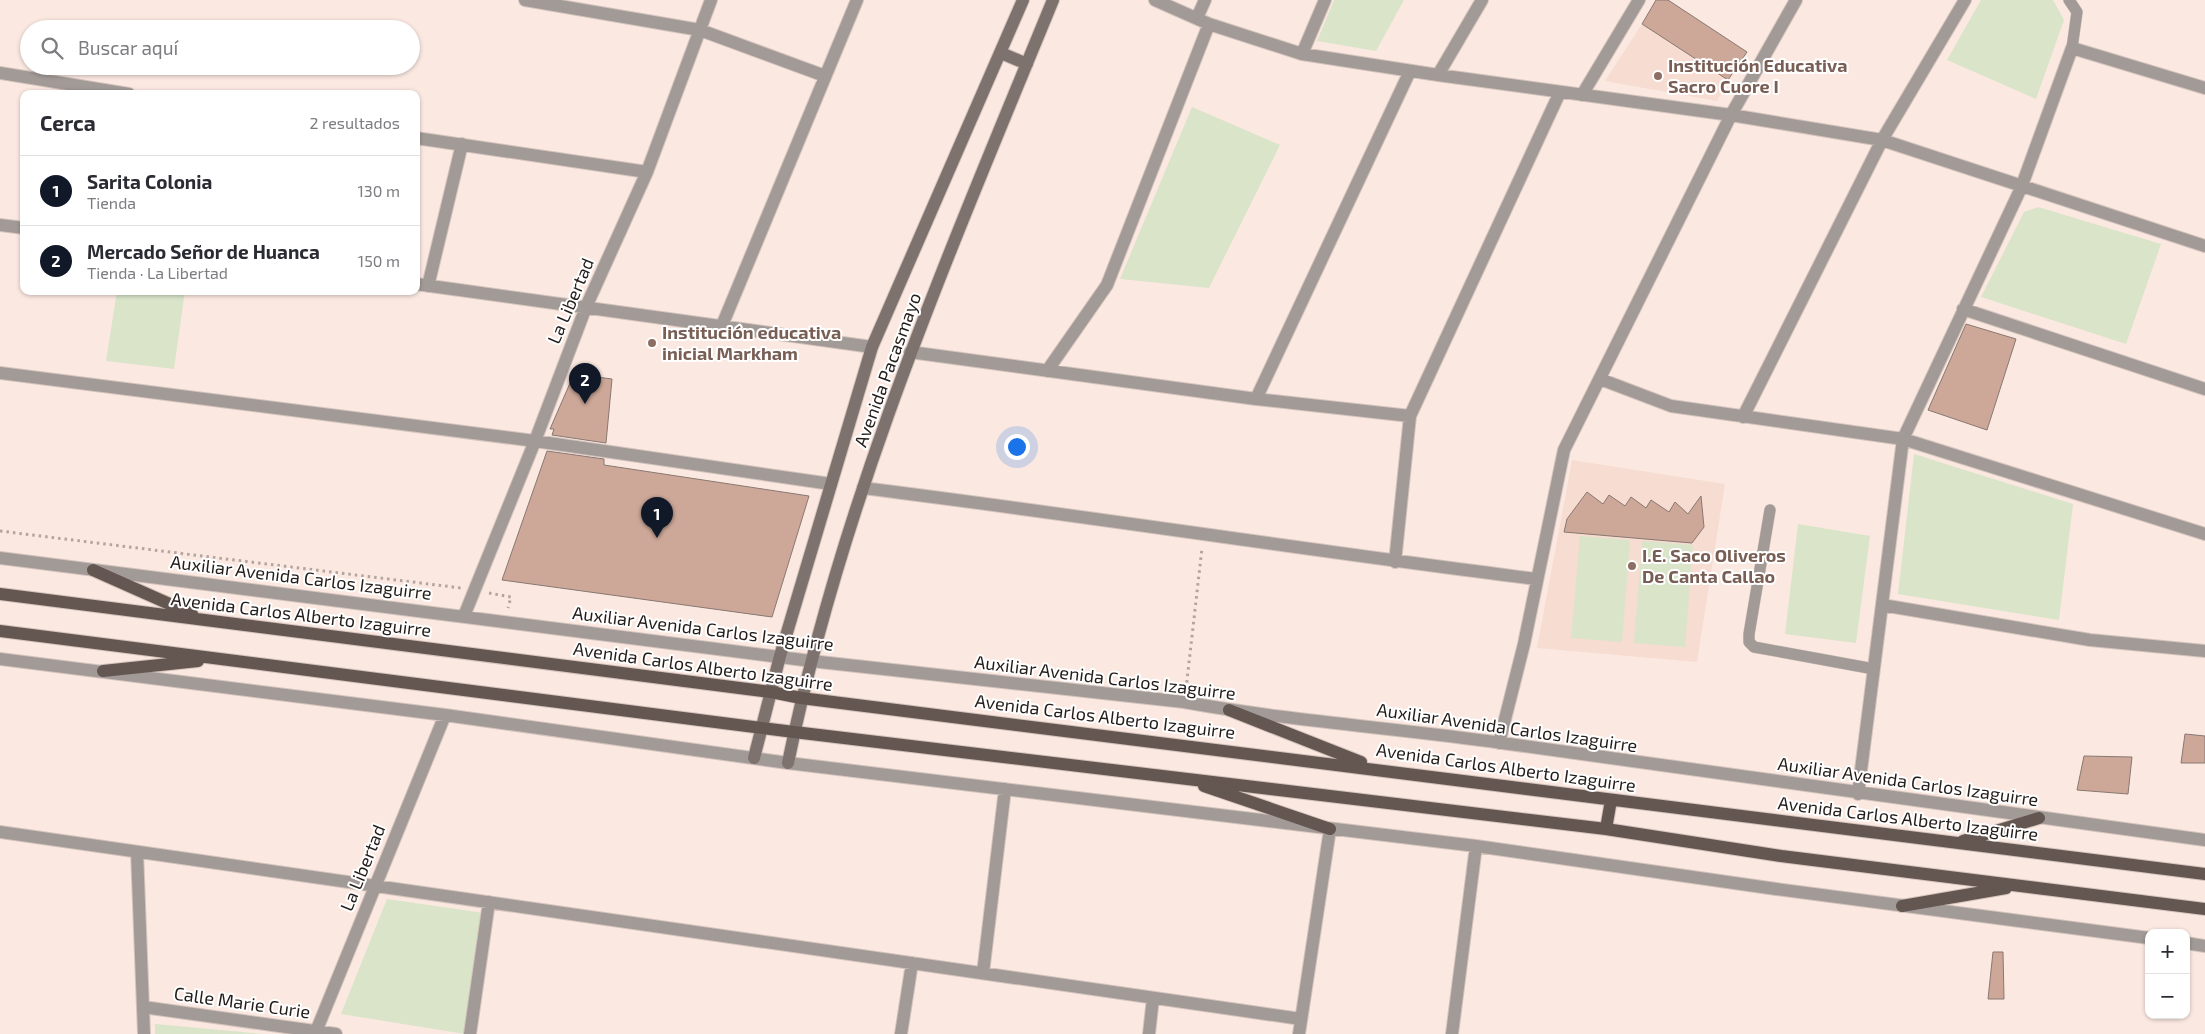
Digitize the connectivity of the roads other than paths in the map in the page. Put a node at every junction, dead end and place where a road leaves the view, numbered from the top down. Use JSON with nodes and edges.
{"nodes":[{"id":1,"x":525,"y":0,"type":"edge"},
{"id":2,"x":711,"y":0,"type":"edge"},
{"id":3,"x":857,"y":0,"type":"edge"},
{"id":4,"x":1023,"y":0,"type":"edge"},
{"id":5,"x":1053,"y":0,"type":"edge"},
{"id":6,"x":1155,"y":0,"type":"edge"},
{"id":7,"x":1204,"y":0,"type":"edge"},
{"id":8,"x":1325,"y":0,"type":"edge"},
{"id":9,"x":1482,"y":0,"type":"edge"},
{"id":10,"x":1640,"y":0,"type":"edge"},
{"id":11,"x":1796,"y":0,"type":"edge"},
{"id":12,"x":1965,"y":0,"type":"edge"},
{"id":13,"x":2069,"y":0,"type":"edge"},
{"id":14,"x":1197,"y":18,"type":"junction"},
{"id":15,"x":1210,"y":24,"type":"junction"},
{"id":16,"x":700,"y":30,"type":"junction"},
{"id":17,"x":2072,"y":48,"type":"junction"},
{"id":18,"x":1001,"y":53,"type":"junction"},
{"id":19,"x":1302,"y":54,"type":"junction"},
{"id":20,"x":1027,"y":64,"type":"junction"},
{"id":21,"x":1410,"y":71,"type":"junction"},
{"id":22,"x":0,"y":72,"type":"edge"},
{"id":23,"x":1438,"y":75,"type":"junction"},
{"id":24,"x":825,"y":76,"type":"junction"},
{"id":25,"x":2205,"y":88,"type":"edge"},
{"id":26,"x":106,"y":90,"type":"edge"},
{"id":27,"x":1560,"y":92,"type":"junction"},
{"id":28,"x":1582,"y":95,"type":"junction"},
{"id":29,"x":1731,"y":115,"type":"junction"},
{"id":30,"x":420,"y":139,"type":"edge"},
{"id":31,"x":1882,"y":140,"type":"junction"},
{"id":32,"x":462,"y":144,"type":"junction"},
{"id":33,"x":647,"y":172,"type":"junction"},
{"id":34,"x":2021,"y":188,"type":"junction"},
{"id":35,"x":0,"y":225,"type":"edge"},
{"id":36,"x":20,"y":228,"type":"edge"},
{"id":37,"x":2205,"y":246,"type":"edge"},
{"id":38,"x":422,"y":285,"type":"edge"},
{"id":39,"x":586,"y":307,"type":"junction"},
{"id":40,"x":1963,"y":309,"type":"junction"},
{"id":41,"x":721,"y":328,"type":"junction"},
{"id":42,"x":872,"y":347,"type":"junction"},
{"id":43,"x":910,"y":352,"type":"junction"},
{"id":44,"x":1047,"y":371,"type":"junction"},
{"id":45,"x":0,"y":373,"type":"edge"},
{"id":46,"x":1600,"y":379,"type":"junction"},
{"id":47,"x":2205,"y":389,"type":"edge"},
{"id":48,"x":1256,"y":398,"type":"junction"},
{"id":49,"x":1410,"y":416,"type":"junction"},
{"id":50,"x":1743,"y":417,"type":"junction"},
{"id":51,"x":1903,"y":440,"type":"junction"},
{"id":52,"x":535,"y":441,"type":"junction"},
{"id":53,"x":831,"y":484,"type":"junction"},
{"id":54,"x":863,"y":488,"type":"junction"},
{"id":55,"x":1770,"y":510,"type":"dead end"},
{"id":56,"x":2205,"y":534,"type":"edge"},
{"id":57,"x":0,"y":558,"type":"edge"},
{"id":58,"x":1395,"y":562,"type":"junction"},
{"id":59,"x":93,"y":570,"type":"junction"},
{"id":60,"x":1536,"y":579,"type":"junction"},
{"id":61,"x":0,"y":594,"type":"edge"},
{"id":62,"x":1882,"y":605,"type":"junction"},
{"id":63,"x":464,"y":616,"type":"junction"},
{"id":64,"x":205,"y":620,"type":"junction"},
{"id":65,"x":0,"y":631,"type":"edge"},
{"id":66,"x":2205,"y":651,"type":"edge"},
{"id":67,"x":780,"y":656,"type":"junction"},
{"id":68,"x":218,"y":658,"type":"junction"},
{"id":69,"x":0,"y":659,"type":"edge"},
{"id":70,"x":811,"y":661,"type":"junction"},
{"id":71,"x":1874,"y":669,"type":"junction"},
{"id":72,"x":103,"y":672,"type":"junction"},
{"id":73,"x":771,"y":692,"type":"junction"},
{"id":74,"x":801,"y":698,"type":"junction"},
{"id":75,"x":1229,"y":710,"type":"junction"},
{"id":76,"x":445,"y":715,"type":"junction"},
{"id":77,"x":762,"y":727,"type":"junction"},
{"id":78,"x":794,"y":732,"type":"junction"},
{"id":79,"x":1499,"y":743,"type":"junction"},
{"id":80,"x":754,"y":758,"type":"junction"},
{"id":81,"x":788,"y":763,"type":"junction"},
{"id":82,"x":1378,"y":769,"type":"junction"},
{"id":83,"x":1178,"y":777,"type":"junction"},
{"id":84,"x":1005,"y":789,"type":"junction"},
{"id":85,"x":1858,"y":794,"type":"junction"},
{"id":86,"x":1611,"y":800,"type":"junction"},
{"id":87,"x":2039,"y":818,"type":"junction"},
{"id":88,"x":1330,"y":829,"type":"junction"},
{"id":89,"x":1606,"y":829,"type":"junction"},
{"id":90,"x":0,"y":832,"type":"edge"},
{"id":91,"x":2205,"y":840,"type":"edge"},
{"id":92,"x":1958,"y":842,"type":"junction"},
{"id":93,"x":1476,"y":846,"type":"junction"},
{"id":94,"x":137,"y":852,"type":"junction"},
{"id":95,"x":2205,"y":874,"type":"edge"},
{"id":96,"x":375,"y":885,"type":"junction"},
{"id":97,"x":2021,"y":886,"type":"junction"},
{"id":98,"x":489,"y":902,"type":"junction"},
{"id":99,"x":1902,"y":906,"type":"junction"},
{"id":100,"x":2205,"y":909,"type":"edge"},
{"id":101,"x":2145,"y":937,"type":"edge"},
{"id":102,"x":2190,"y":944,"type":"edge"},
{"id":103,"x":2205,"y":946,"type":"edge"},
{"id":104,"x":912,"y":963,"type":"junction"},
{"id":105,"x":983,"y":973,"type":"junction"},
{"id":106,"x":1153,"y":998,"type":"junction"},
{"id":107,"x":143,"y":1007,"type":"junction"},
{"id":108,"x":1301,"y":1019,"type":"junction"},
{"id":109,"x":316,"y":1032,"type":"edge"},
{"id":110,"x":144,"y":1034,"type":"edge"},
{"id":111,"x":336,"y":1034,"type":"edge"},
{"id":112,"x":470,"y":1034,"type":"edge"},
{"id":113,"x":901,"y":1034,"type":"edge"},
{"id":114,"x":1149,"y":1034,"type":"edge"},
{"id":115,"x":1299,"y":1034,"type":"edge"},
{"id":116,"x":1454,"y":1034,"type":"edge"}],
"edges":[{"from":1,"to":16,"type":"street"},
{"from":2,"to":16,"type":"street","name":"La Libertad"},
{"from":3,"to":24,"type":"street"},
{"from":4,"to":18,"type":"main road","name":"Avenida Pacasmayo"},
{"from":5,"to":20,"type":"main road","name":"Avenida Pacasmayo"},
{"from":6,"to":14,"type":"street"},
{"from":7,"to":14,"type":"street"},
{"from":8,"to":19,"type":"street"},
{"from":9,"to":23,"type":"street"},
{"from":10,"to":28,"type":"street"},
{"from":11,"to":29,"type":"street"},
{"from":12,"to":31,"type":"street"},
{"from":13,"to":17,"type":"lane"},
{"from":14,"to":15,"type":"street"},
{"from":15,"to":19,"type":"street"},
{"from":15,"to":44,"type":"street"},
{"from":16,"to":24,"type":"street"},
{"from":16,"to":33,"type":"street","name":"La Libertad"},
{"from":17,"to":25,"type":"street"},
{"from":17,"to":34,"type":"street"},
{"from":18,"to":20,"type":"main road"},
{"from":18,"to":42,"type":"main road","name":"Avenida Pacasmayo"},
{"from":19,"to":21,"type":"street"},
{"from":20,"to":43,"type":"main road","name":"Avenida Pacasmayo"},
{"from":21,"to":23,"type":"street"},
{"from":21,"to":48,"type":"street"},
{"from":22,"to":26,"type":"street"},
{"from":23,"to":27,"type":"street"},
{"from":24,"to":41,"type":"street"},
{"from":27,"to":28,"type":"street"},
{"from":27,"to":49,"type":"street"},
{"from":28,"to":29,"type":"street"},
{"from":29,"to":31,"type":"street"},
{"from":29,"to":46,"type":"street"},
{"from":30,"to":32,"type":"street"},
{"from":31,"to":34,"type":"street"},
{"from":31,"to":50,"type":"street"},
{"from":32,"to":33,"type":"street"},
{"from":32,"to":38,"type":"street"},
{"from":33,"to":39,"type":"street","name":"La Libertad"},
{"from":34,"to":37,"type":"street"},
{"from":34,"to":40,"type":"street"},
{"from":35,"to":36,"type":"street"},
{"from":38,"to":39,"type":"street"},
{"from":39,"to":41,"type":"street"},
{"from":39,"to":52,"type":"street","name":"La Libertad"},
{"from":40,"to":47,"type":"street"},
{"from":40,"to":51,"type":"street"},
{"from":41,"to":42,"type":"street"},
{"from":42,"to":53,"type":"main road","name":"Avenida Pacasmayo"},
{"from":43,"to":44,"type":"street"},
{"from":43,"to":54,"type":"main road","name":"Avenida Pacasmayo"},
{"from":44,"to":48,"type":"street"},
{"from":45,"to":52,"type":"street"},
{"from":46,"to":50,"type":"street"},
{"from":46,"to":60,"type":"street"},
{"from":48,"to":49,"type":"street"},
{"from":49,"to":58,"type":"street"},
{"from":50,"to":51,"type":"street"},
{"from":51,"to":56,"type":"street"},
{"from":51,"to":62,"type":"street"},
{"from":52,"to":53,"type":"street"},
{"from":52,"to":63,"type":"street","name":"La Libertad"},
{"from":53,"to":67,"type":"main road","name":"Avenida Pacasmayo"},
{"from":54,"to":58,"type":"street"},
{"from":54,"to":70,"type":"main road","name":"Avenida Pacasmayo"},
{"from":55,"to":71,"type":"lane"},
{"from":57,"to":59,"type":"street","name":"Auxiliar Avenida Carlos Izaguirre"},
{"from":58,"to":60,"type":"street"},
{"from":59,"to":63,"type":"street","name":"Auxiliar Avenida Carlos Izaguirre"},
{"from":59,"to":64,"type":"main road"},
{"from":60,"to":79,"type":"street"},
{"from":61,"to":64,"type":"main road","name":"Avenida Carlos Alberto Izaguirre"},
{"from":62,"to":66,"type":"street"},
{"from":62,"to":71,"type":"street"},
{"from":63,"to":67,"type":"street","name":"Auxiliar Avenida Carlos Izaguirre"},
{"from":64,"to":73,"type":"main road","name":"Avenida Carlos Alberto Izaguirre"},
{"from":65,"to":68,"type":"main road"},
{"from":67,"to":70,"type":"street","name":"Auxiliar Avenida Carlos Izaguirre"},
{"from":67,"to":73,"type":"main road","name":"Avenida Pacasmayo"},
{"from":68,"to":72,"type":"main road"},
{"from":68,"to":77,"type":"main road"},
{"from":69,"to":72,"type":"street"},
{"from":70,"to":74,"type":"main road","name":"Avenida Pacasmayo"},
{"from":70,"to":75,"type":"street","name":"Auxiliar Avenida Carlos Izaguirre"},
{"from":71,"to":85,"type":"street"},
{"from":72,"to":76,"type":"street"},
{"from":73,"to":74,"type":"main road","name":"Avenida Carlos Alberto Izaguirre"},
{"from":73,"to":77,"type":"main road","name":"Avenida Pacasmayo"},
{"from":74,"to":78,"type":"main road","name":"Avenida Pacasmayo"},
{"from":74,"to":82,"type":"main road","name":"Avenida Carlos Alberto Izaguirre"},
{"from":75,"to":79,"type":"street","name":"Auxiliar Avenida Carlos Izaguirre"},
{"from":75,"to":82,"type":"main road"},
{"from":76,"to":80,"type":"street"},
{"from":76,"to":96,"type":"street","name":"La Libertad"},
{"from":77,"to":78,"type":"main road"},
{"from":77,"to":80,"type":"main road","name":"Avenida Pacasmayo"},
{"from":78,"to":81,"type":"main road","name":"Avenida Pacasmayo"},
{"from":78,"to":83,"type":"main road"},
{"from":79,"to":85,"type":"street","name":"Auxiliar Avenida Carlos Izaguirre"},
{"from":80,"to":81,"type":"street"},
{"from":81,"to":84,"type":"street"},
{"from":82,"to":86,"type":"main road","name":"Avenida Carlos Alberto Izaguirre"},
{"from":83,"to":88,"type":"main road"},
{"from":83,"to":89,"type":"main road"},
{"from":84,"to":88,"type":"street"},
{"from":84,"to":105,"type":"street"},
{"from":85,"to":87,"type":"street","name":"Auxiliar Avenida Carlos Izaguirre"},
{"from":86,"to":89,"type":"main road"},
{"from":86,"to":92,"type":"main road","name":"Avenida Carlos Alberto Izaguirre"},
{"from":87,"to":91,"type":"street","name":"Auxiliar Avenida Carlos Izaguirre"},
{"from":87,"to":92,"type":"main road"},
{"from":88,"to":93,"type":"street"},
{"from":88,"to":108,"type":"street"},
{"from":89,"to":97,"type":"main road"},
{"from":90,"to":94,"type":"street"},
{"from":92,"to":95,"type":"main road","name":"Avenida Carlos Alberto Izaguirre"},
{"from":93,"to":99,"type":"street"},
{"from":93,"to":116,"type":"street"},
{"from":94,"to":96,"type":"street"},
{"from":94,"to":107,"type":"street"},
{"from":96,"to":98,"type":"street"},
{"from":96,"to":109,"type":"street","name":"La Libertad"},
{"from":97,"to":99,"type":"main road"},
{"from":97,"to":100,"type":"main road"},
{"from":98,"to":104,"type":"street"},
{"from":98,"to":112,"type":"street"},
{"from":99,"to":101,"type":"street"},
{"from":102,"to":103,"type":"street"},
{"from":104,"to":105,"type":"street"},
{"from":104,"to":113,"type":"street"},
{"from":105,"to":106,"type":"street"},
{"from":106,"to":108,"type":"street"},
{"from":106,"to":114,"type":"street"},
{"from":107,"to":109,"type":"street","name":"Calle Marie Curie"},
{"from":107,"to":110,"type":"street"},
{"from":108,"to":115,"type":"street"},
{"from":109,"to":111,"type":"street","name":"Calle Marie Curie"}]}
